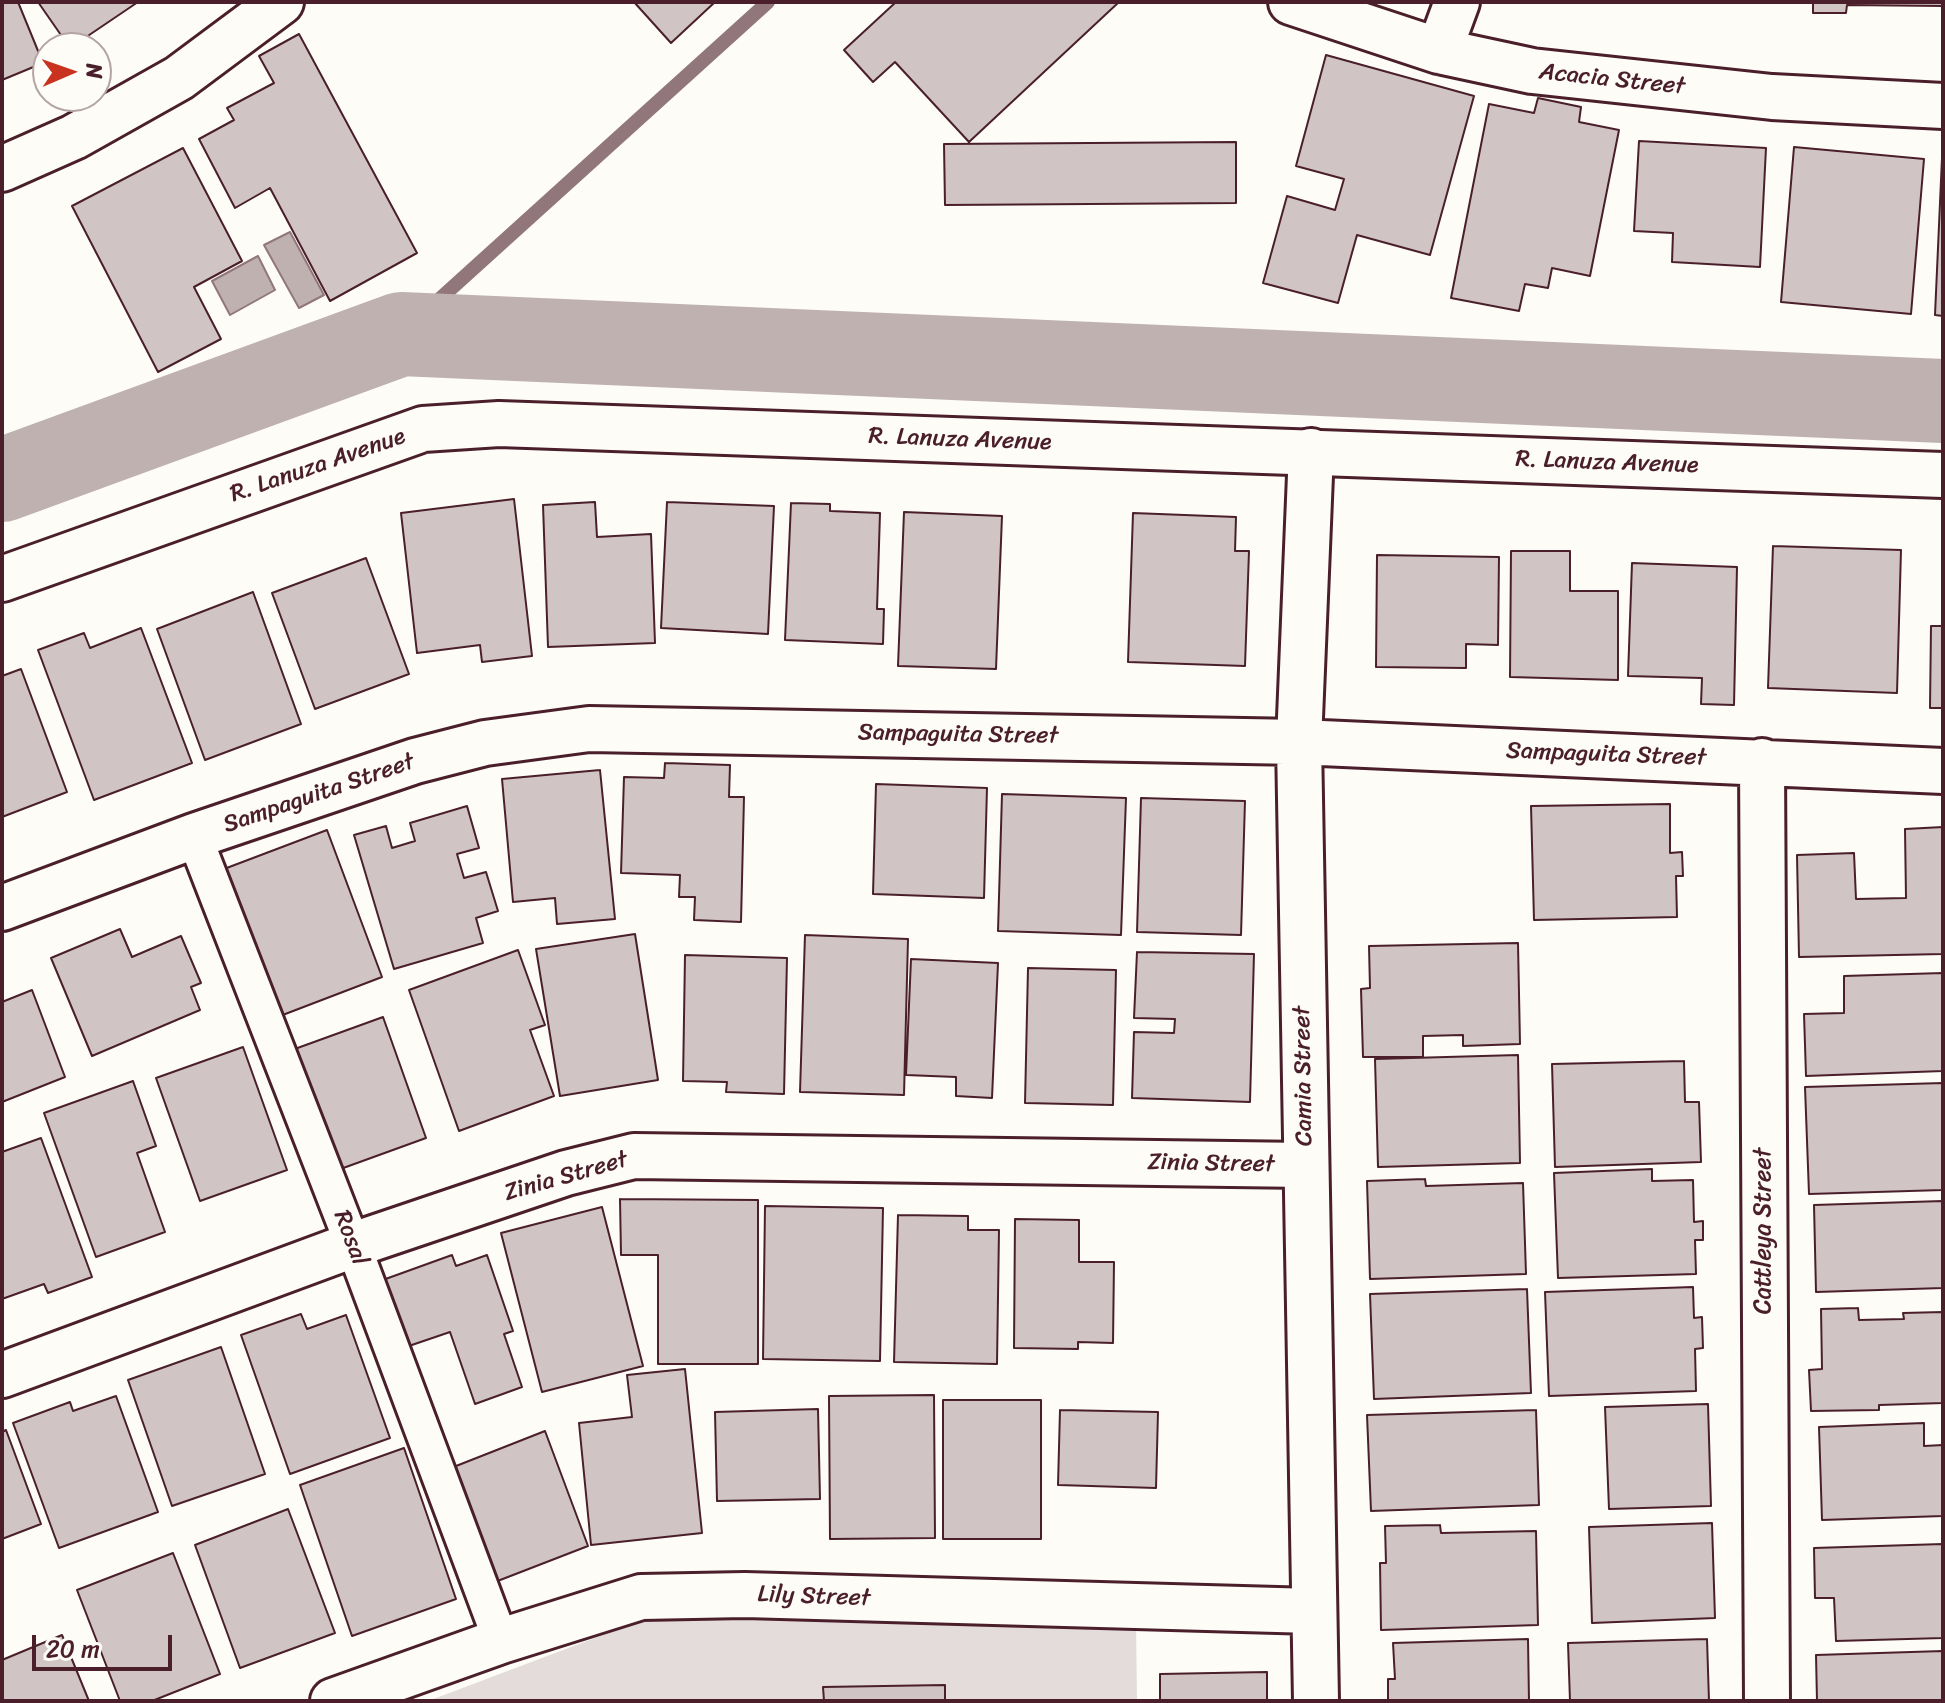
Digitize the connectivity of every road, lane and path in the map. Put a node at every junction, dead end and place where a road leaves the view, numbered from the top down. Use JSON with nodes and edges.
{"nodes":[{"id":1,"x":281,"y":2,"type":"edge"},
{"id":2,"x":1291,"y":2,"type":"edge"},
{"id":3,"x":1457,"y":2,"type":"edge"},
{"id":4,"x":1439,"y":51,"type":"junction"},
{"id":5,"x":1943,"y":106,"type":"edge"},
{"id":6,"x":2,"y":169,"type":"edge"},
{"id":7,"x":1311,"y":451,"type":"junction"},
{"id":8,"x":1943,"y":475,"type":"edge"},
{"id":9,"x":2,"y":579,"type":"edge"},
{"id":10,"x":1299,"y":742,"type":"junction"},
{"id":11,"x":1762,"y":761,"type":"junction"},
{"id":12,"x":1943,"y":771,"type":"edge"},
{"id":13,"x":194,"y":836,"type":"junction"},
{"id":14,"x":2,"y":908,"type":"edge"},
{"id":15,"x":1306,"y":1165,"type":"junction"},
{"id":16,"x":353,"y":1245,"type":"junction"},
{"id":17,"x":2,"y":1375,"type":"edge"},
{"id":18,"x":1313,"y":1611,"type":"junction"},
{"id":19,"x":501,"y":1641,"type":"junction"},
{"id":20,"x":333,"y":1701,"type":"edge"},
{"id":21,"x":1316,"y":1701,"type":"edge"},
{"id":22,"x":1767,"y":1701,"type":"edge"}],
"edges":[{"from":1,"to":6,"type":"street"},
{"from":2,"to":4,"type":"street","name":"Acacia Street"},
{"from":3,"to":4,"type":"street"},
{"from":4,"to":5,"type":"street","name":"Acacia Street"},
{"from":7,"to":8,"type":"street","name":"R. Lanuza Avenue"},
{"from":7,"to":9,"type":"street","name":"R. Lanuza Avenue"},
{"from":7,"to":10,"type":"street","name":"Camia Street"},
{"from":10,"to":11,"type":"street","name":"Sampaguita Street"},
{"from":10,"to":13,"type":"street","name":"Sampaguita Street"},
{"from":10,"to":15,"type":"street","name":"Camia Street"},
{"from":11,"to":12,"type":"street","name":"Sampaguita Street"},
{"from":11,"to":22,"type":"street","name":"Cattleya Street"},
{"from":13,"to":14,"type":"street","name":"Sampaguita Street"},
{"from":13,"to":16,"type":"street","name":"Rosal"},
{"from":15,"to":16,"type":"street","name":"Zinia Street"},
{"from":15,"to":18,"type":"street","name":"Camia Street"},
{"from":16,"to":17,"type":"street","name":"Zinia Street"},
{"from":16,"to":19,"type":"street","name":"Rosal"},
{"from":18,"to":19,"type":"street","name":"Lily Street"},
{"from":18,"to":21,"type":"street","name":"Camia Street"},
{"from":19,"to":20,"type":"street","name":"Lily Street"}]}
